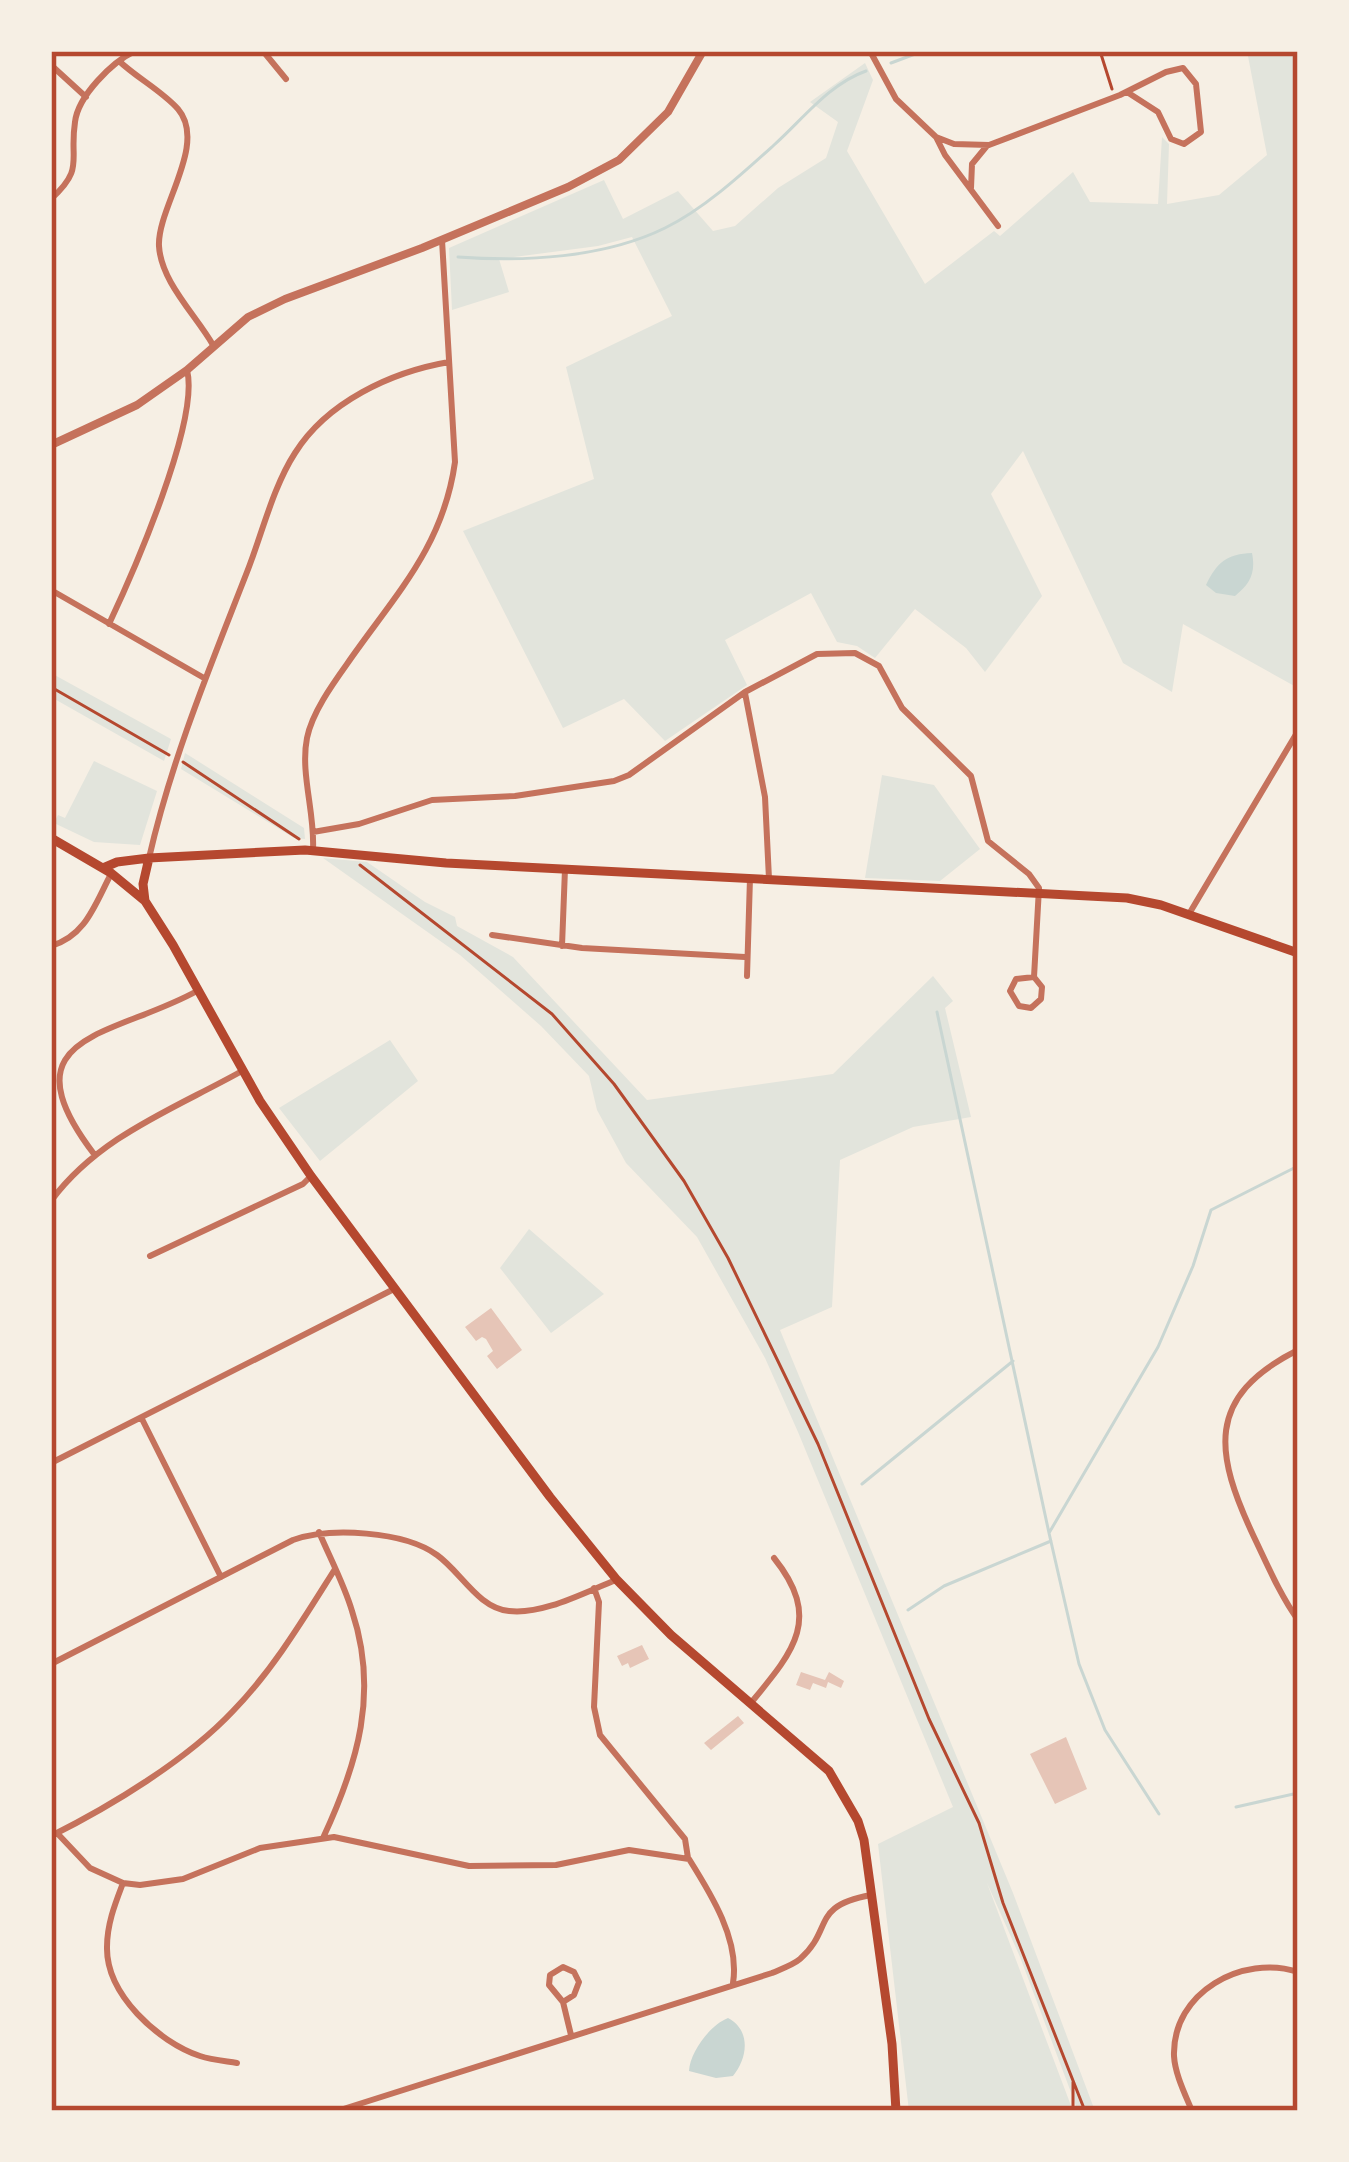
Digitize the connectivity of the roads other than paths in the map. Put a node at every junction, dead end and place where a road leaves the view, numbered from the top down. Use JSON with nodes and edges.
{"nodes":[{"id":1,"x":135,"y":51,"type":"edge"},
{"id":2,"x":263,"y":51,"type":"edge"},
{"id":3,"x":703,"y":51,"type":"edge"},
{"id":4,"x":870,"y":51,"type":"edge"},
{"id":5,"x":119,"y":61,"type":"junction"},
{"id":6,"x":51,"y":65,"type":"edge"},
{"id":7,"x":286,"y":79,"type":"dead end"},
{"id":8,"x":1127,"y":92,"type":"junction"},
{"id":9,"x":86,"y":97,"type":"junction"},
{"id":10,"x":936,"y":137,"type":"junction"},
{"id":11,"x":989,"y":145,"type":"junction"},
{"id":12,"x":971,"y":190,"type":"junction"},
{"id":13,"x":51,"y":199,"type":"edge"},
{"id":14,"x":998,"y":226,"type":"dead end"},
{"id":15,"x":442,"y":240,"type":"junction"},
{"id":16,"x":213,"y":345,"type":"junction"},
{"id":17,"x":449,"y":362,"type":"junction"},
{"id":18,"x":187,"y":370,"type":"junction"},
{"id":19,"x":51,"y":445,"type":"edge"},
{"id":20,"x":51,"y":590,"type":"edge"},
{"id":21,"x":110,"y":624,"type":"junction"},
{"id":22,"x":205,"y":679,"type":"junction"},
{"id":23,"x":745,"y":692,"type":"junction"},
{"id":24,"x":1298,"y":731,"type":"edge"},
{"id":25,"x":314,"y":832,"type":"junction"},
{"id":26,"x":51,"y":838,"type":"edge"},
{"id":27,"x":313,"y":850,"type":"junction"},
{"id":28,"x":149,"y":858,"type":"junction"},
{"id":29,"x":565,"y":869,"type":"junction"},
{"id":30,"x":108,"y":870,"type":"junction"},
{"id":31,"x":750,"y":878,"type":"junction"},
{"id":32,"x":769,"y":880,"type":"junction"},
{"id":33,"x":1041,"y":894,"type":"junction"},
{"id":34,"x":145,"y":901,"type":"junction"},
{"id":35,"x":1189,"y":914,"type":"junction"},
{"id":36,"x":492,"y":935,"type":"dead end"},
{"id":37,"x":51,"y":946,"type":"edge"},
{"id":38,"x":562,"y":946,"type":"junction"},
{"id":39,"x":1298,"y":953,"type":"edge"},
{"id":40,"x":745,"y":957,"type":"junction"},
{"id":41,"x":747,"y":976,"type":"dead end"},
{"id":42,"x":1034,"y":977,"type":"junction"},
{"id":43,"x":197,"y":991,"type":"junction"},
{"id":44,"x":242,"y":1070,"type":"junction"},
{"id":45,"x":94,"y":1154,"type":"junction"},
{"id":46,"x":311,"y":1176,"type":"junction"},
{"id":47,"x":51,"y":1201,"type":"edge"},
{"id":48,"x":151,"y":1256,"type":"dead end"},
{"id":49,"x":394,"y":1289,"type":"junction"},
{"id":50,"x":1298,"y":1350,"type":"edge"},
{"id":51,"x":142,"y":1418,"type":"junction"},
{"id":52,"x":51,"y":1463,"type":"edge"},
{"id":53,"x":319,"y":1532,"type":"junction"},
{"id":54,"x":774,"y":1558,"type":"dead end"},
{"id":55,"x":334,"y":1569,"type":"junction"},
{"id":56,"x":221,"y":1576,"type":"junction"},
{"id":57,"x":617,"y":1580,"type":"junction"},
{"id":58,"x":594,"y":1588,"type":"junction"},
{"id":59,"x":1298,"y":1620,"type":"edge"},
{"id":60,"x":51,"y":1664,"type":"edge"},
{"id":61,"x":750,"y":1704,"type":"junction"},
{"id":62,"x":54,"y":1835,"type":"edge"},
{"id":63,"x":323,"y":1838,"type":"junction"},
{"id":64,"x":688,"y":1859,"type":"junction"},
{"id":65,"x":123,"y":1883,"type":"junction"},
{"id":66,"x":872,"y":1895,"type":"junction"},
{"id":67,"x":1298,"y":1972,"type":"edge"},
{"id":68,"x":733,"y":1983,"type":"junction"},
{"id":69,"x":563,"y":2002,"type":"junction"},
{"id":70,"x":571,"y":2035,"type":"junction"},
{"id":71,"x":237,"y":2063,"type":"dead end"},
{"id":72,"x":337,"y":2111,"type":"edge"},
{"id":73,"x":896,"y":2111,"type":"edge"},
{"id":74,"x":1192,"y":2111,"type":"edge"}],
"edges":[{"from":1,"to":5,"type":"street"},
{"from":2,"to":7,"type":"street"},
{"from":3,"to":15,"type":"street"},
{"from":4,"to":10,"type":"street"},
{"from":5,"to":9,"type":"street"},
{"from":5,"to":16,"type":"street"},
{"from":6,"to":9,"type":"street"},
{"from":8,"to":8,"type":"street"},
{"from":8,"to":11,"type":"street"},
{"from":9,"to":13,"type":"street"},
{"from":10,"to":11,"type":"street"},
{"from":10,"to":12,"type":"street"},
{"from":11,"to":12,"type":"street"},
{"from":12,"to":14,"type":"street"},
{"from":15,"to":16,"type":"street"},
{"from":15,"to":17,"type":"street"},
{"from":16,"to":18,"type":"street"},
{"from":17,"to":22,"type":"street"},
{"from":17,"to":25,"type":"street"},
{"from":18,"to":19,"type":"street"},
{"from":18,"to":21,"type":"street"},
{"from":20,"to":21,"type":"street"},
{"from":21,"to":22,"type":"street"},
{"from":22,"to":28,"type":"street"},
{"from":23,"to":25,"type":"street"},
{"from":23,"to":32,"type":"street"},
{"from":23,"to":33,"type":"street"},
{"from":24,"to":35,"type":"street"},
{"from":25,"to":27,"type":"street"},
{"from":26,"to":30,"type":"main road"},
{"from":27,"to":28,"type":"main road"},
{"from":27,"to":29,"type":"main road"},
{"from":28,"to":30,"type":"main road"},
{"from":28,"to":34,"type":"main road"},
{"from":29,"to":31,"type":"main road"},
{"from":29,"to":38,"type":"street"},
{"from":30,"to":34,"type":"main road"},
{"from":30,"to":37,"type":"street"},
{"from":31,"to":32,"type":"main road"},
{"from":31,"to":40,"type":"street"},
{"from":32,"to":33,"type":"main road"},
{"from":33,"to":35,"type":"main road"},
{"from":33,"to":42,"type":"street"},
{"from":34,"to":43,"type":"main road"},
{"from":35,"to":39,"type":"main road"},
{"from":36,"to":38,"type":"street"},
{"from":38,"to":40,"type":"street"},
{"from":40,"to":41,"type":"street"},
{"from":42,"to":42,"type":"street"},
{"from":43,"to":44,"type":"main road"},
{"from":43,"to":45,"type":"street"},
{"from":44,"to":45,"type":"street"},
{"from":44,"to":46,"type":"main road"},
{"from":45,"to":47,"type":"street"},
{"from":46,"to":48,"type":"street"},
{"from":46,"to":49,"type":"main road"},
{"from":49,"to":51,"type":"street"},
{"from":49,"to":57,"type":"main road"},
{"from":50,"to":59,"type":"street"},
{"from":51,"to":52,"type":"street"},
{"from":51,"to":56,"type":"street"},
{"from":53,"to":55,"type":"street"},
{"from":53,"to":56,"type":"street"},
{"from":53,"to":58,"type":"street"},
{"from":54,"to":61,"type":"street"},
{"from":55,"to":62,"type":"street"},
{"from":55,"to":63,"type":"street"},
{"from":56,"to":60,"type":"street"},
{"from":57,"to":58,"type":"street"},
{"from":57,"to":61,"type":"main road"},
{"from":58,"to":64,"type":"street"},
{"from":61,"to":66,"type":"main road"},
{"from":62,"to":65,"type":"street"},
{"from":63,"to":64,"type":"street"},
{"from":63,"to":65,"type":"street"},
{"from":64,"to":68,"type":"street"},
{"from":65,"to":71,"type":"street"},
{"from":66,"to":68,"type":"street"},
{"from":66,"to":73,"type":"main road"},
{"from":67,"to":74,"type":"street"},
{"from":68,"to":70,"type":"street"},
{"from":69,"to":69,"type":"street"},
{"from":69,"to":70,"type":"street"},
{"from":70,"to":72,"type":"street"}]}
